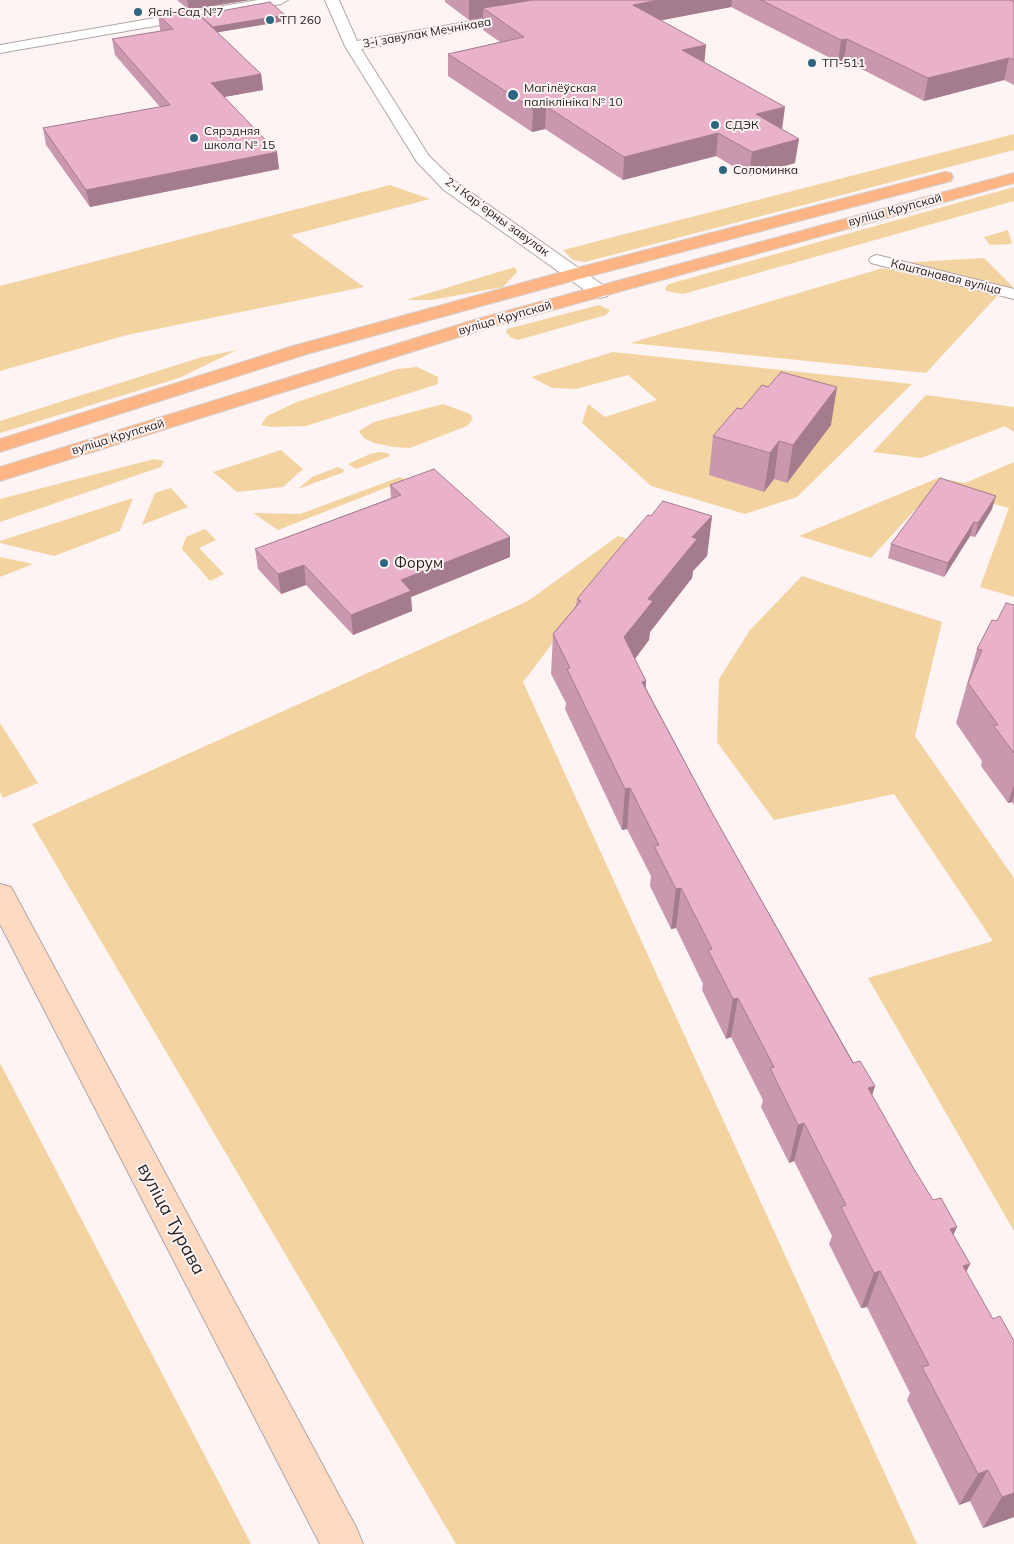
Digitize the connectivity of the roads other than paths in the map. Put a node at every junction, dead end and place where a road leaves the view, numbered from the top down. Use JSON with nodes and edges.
{"nodes":[{"id":1,"x":281,"y":0,"type":"edge"},
{"id":2,"x":332,"y":0,"type":"edge"},
{"id":3,"x":530,"y":15,"type":"edge"},
{"id":4,"x":352,"y":46,"type":"junction"},
{"id":5,"x":0,"y":49,"type":"edge"},
{"id":6,"x":966,"y":172,"type":"dead end"},
{"id":7,"x":1014,"y":178,"type":"edge"},
{"id":8,"x":877,"y":260,"type":"dead end"},
{"id":9,"x":576,"y":274,"type":"junction"},
{"id":10,"x":600,"y":292,"type":"junction"},
{"id":11,"x":1014,"y":294,"type":"edge"},
{"id":12,"x":0,"y":446,"type":"edge"},
{"id":13,"x":0,"y":474,"type":"edge"},
{"id":14,"x":0,"y":895,"type":"edge"},
{"id":15,"x":342,"y":1544,"type":"edge"}],
"edges":[{"from":1,"to":5,"type":"street"},
{"from":2,"to":4,"type":"street","name":"2-і Карʼерны завулак"},
{"from":3,"to":4,"type":"street","name":"3-і завулак Мечнікава"},
{"from":4,"to":9,"type":"street","name":"2-і Карʼерны завулак"},
{"from":6,"to":9,"type":"main road","name":"вуліца Крупскай"},
{"from":7,"to":10,"type":"main road","name":"вуліца Крупскай"},
{"from":8,"to":11,"type":"street","name":"Каштанавая вуліца"},
{"from":9,"to":10,"type":"street","name":"2-і Карʼерны завулак"},
{"from":9,"to":12,"type":"main road","name":"вуліца Крупскай"},
{"from":10,"to":13,"type":"main road","name":"вуліца Крупскай"},
{"from":14,"to":15,"type":"main road","name":"вуліца Турава"}]}
